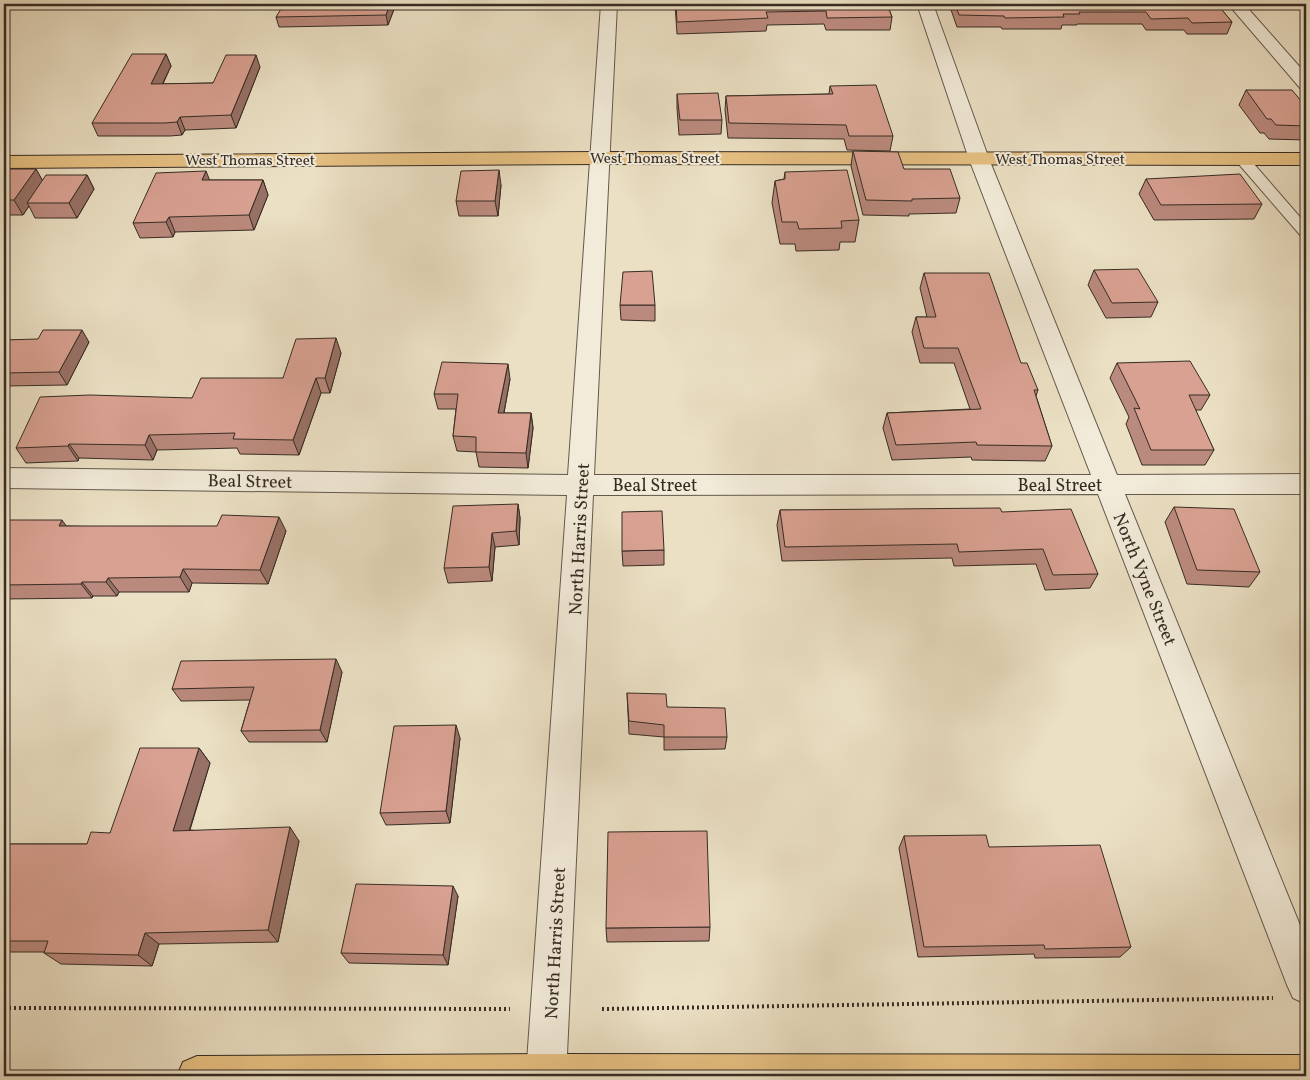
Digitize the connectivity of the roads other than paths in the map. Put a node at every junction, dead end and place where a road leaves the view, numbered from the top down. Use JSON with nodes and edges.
{"nodes":[{"id":1,"x":609,"y":4,"type":"edge"},
{"id":2,"x":925,"y":4,"type":"edge"},
{"id":3,"x":1236,"y":4,"type":"edge"},
{"id":4,"x":1306,"y":84,"type":"edge"},
{"id":5,"x":599,"y":158,"type":"junction"},
{"id":6,"x":979,"y":159,"type":"junction"},
{"id":7,"x":1242,"y":159,"type":"junction"},
{"id":8,"x":1306,"y":159,"type":"edge"},
{"id":9,"x":4,"y":162,"type":"edge"},
{"id":10,"x":1306,"y":233,"type":"edge"},
{"id":11,"x":4,"y":478,"type":"edge"},
{"id":12,"x":1306,"y":484,"type":"edge"},
{"id":13,"x":582,"y":485,"type":"junction"},
{"id":14,"x":1107,"y":485,"type":"junction"},
{"id":15,"x":1306,"y":985,"type":"edge"},
{"id":16,"x":547,"y":1075,"type":"edge"},
{"id":17,"x":1306,"y":1075,"type":"edge"},
{"id":18,"x":197,"y":1076,"type":"edge"}],
"edges":[{"from":1,"to":5,"type":"street","name":"North Harris Street"},
{"from":2,"to":6,"type":"street","name":"North Vyne Street"},
{"from":3,"to":4,"type":"street"},
{"from":5,"to":6,"type":"main road","name":"West Thomas Street"},
{"from":5,"to":9,"type":"main road","name":"West Thomas Street"},
{"from":5,"to":13,"type":"street","name":"North Harris Street"},
{"from":6,"to":7,"type":"main road","name":"West Thomas Street"},
{"from":6,"to":14,"type":"street","name":"North Vyne Street"},
{"from":7,"to":8,"type":"main road","name":"West Thomas Street"},
{"from":7,"to":10,"type":"lane"},
{"from":11,"to":13,"type":"street","name":"Beal Street"},
{"from":12,"to":14,"type":"street","name":"Beal Street"},
{"from":13,"to":14,"type":"street","name":"Beal Street"},
{"from":13,"to":16,"type":"street","name":"North Harris Street"},
{"from":14,"to":15,"type":"street","name":"North Vyne Street"},
{"from":16,"to":17,"type":"main road"},
{"from":16,"to":18,"type":"main road"}]}
